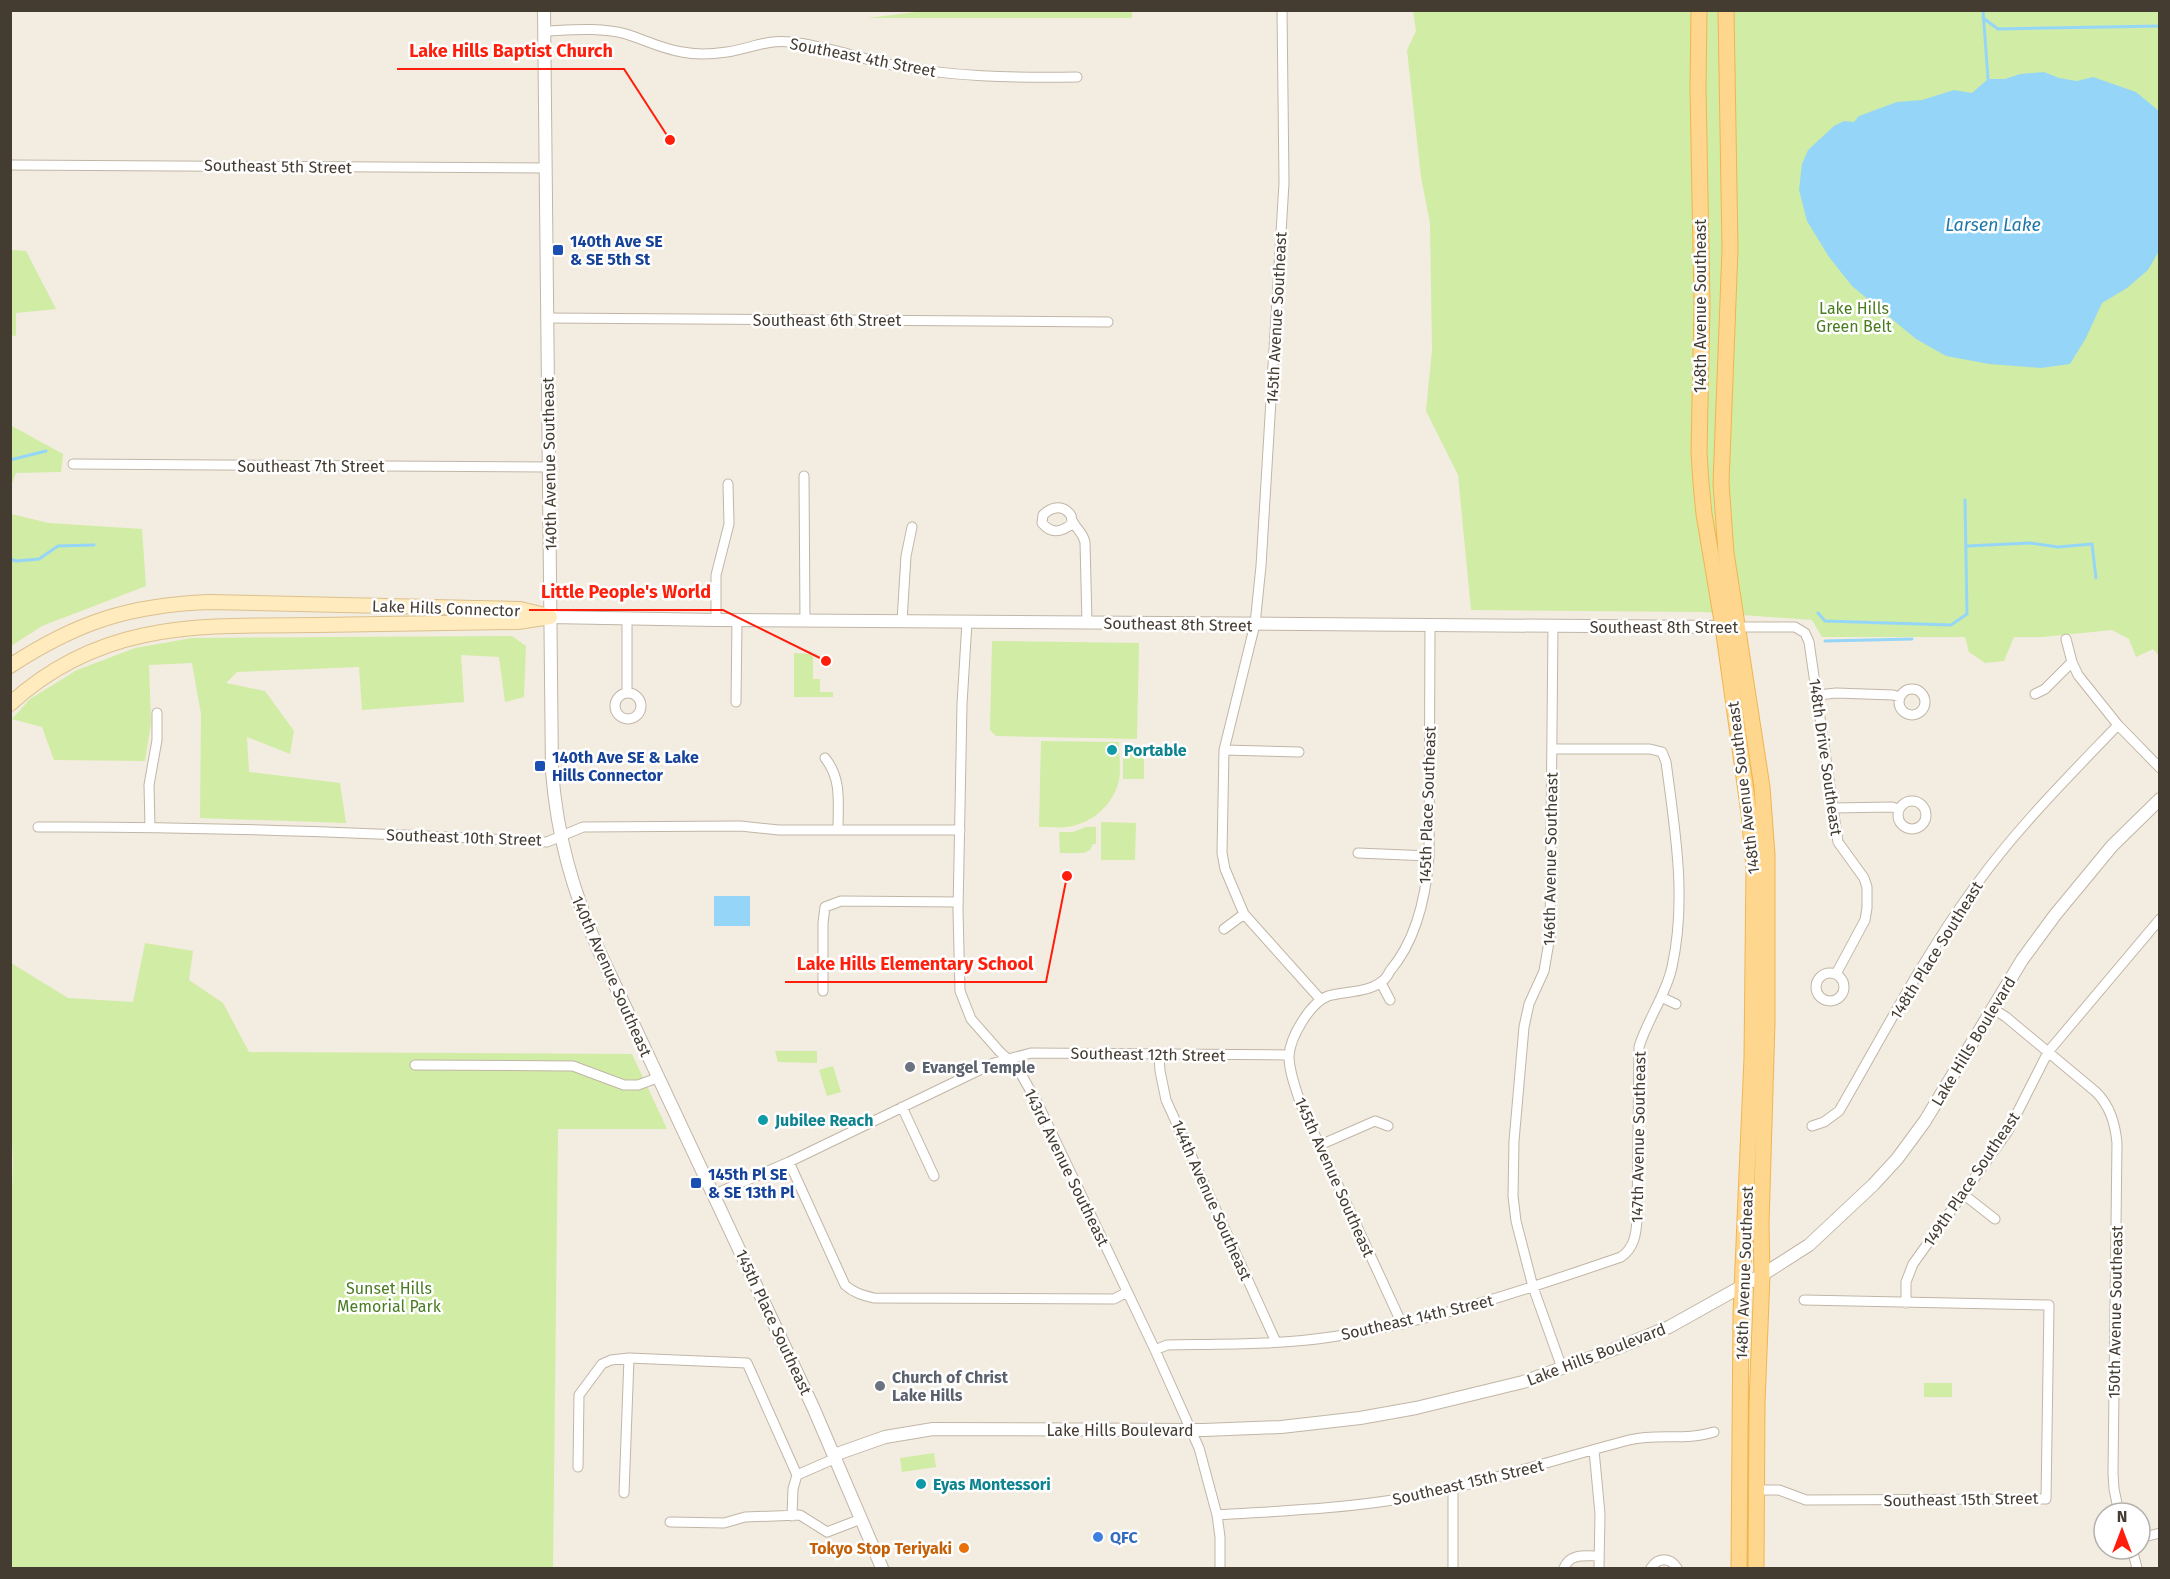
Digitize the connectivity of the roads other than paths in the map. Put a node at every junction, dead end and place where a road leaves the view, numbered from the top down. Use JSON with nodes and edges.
{"nodes":[{"id":1,"x":544,"y":10,"type":"edge"},
{"id":2,"x":1282,"y":10,"type":"edge"},
{"id":3,"x":1699,"y":10,"type":"edge"},
{"id":4,"x":1726,"y":10,"type":"edge"},
{"id":5,"x":544,"y":31,"type":"junction"},
{"id":6,"x":1077,"y":77,"type":"dead end"},
{"id":7,"x":10,"y":165,"type":"edge"},
{"id":8,"x":545,"y":168,"type":"junction"},
{"id":9,"x":1702,"y":306,"type":"junction"},
{"id":10,"x":547,"y":318,"type":"junction"},
{"id":11,"x":1108,"y":322,"type":"dead end"},
{"id":12,"x":1727,"y":329,"type":"junction"},
{"id":13,"x":73,"y":464,"type":"dead end"},
{"id":14,"x":549,"y":467,"type":"junction"},
{"id":15,"x":804,"y":476,"type":"dead end"},
{"id":16,"x":728,"y":484,"type":"dead end"},
{"id":17,"x":1073,"y":524,"type":"dead end"},
{"id":18,"x":912,"y":527,"type":"dead end"},
{"id":19,"x":550,"y":617,"type":"junction"},
{"id":20,"x":627,"y":618,"type":"junction"},
{"id":21,"x":716,"y":620,"type":"junction"},
{"id":22,"x":737,"y":620,"type":"junction"},
{"id":23,"x":805,"y":621,"type":"junction"},
{"id":24,"x":902,"y":621,"type":"junction"},
{"id":25,"x":967,"y":622,"type":"junction"},
{"id":26,"x":1087,"y":623,"type":"junction"},
{"id":27,"x":1255,"y":624,"type":"junction"},
{"id":28,"x":1430,"y":626,"type":"junction"},
{"id":29,"x":1553,"y":626,"type":"junction"},
{"id":30,"x":1730,"y":627,"type":"junction"},
{"id":31,"x":1805,"y":633,"type":"joint"},
{"id":32,"x":2066,"y":639,"type":"dead end"},
{"id":33,"x":2072,"y":663,"type":"junction"},
{"id":34,"x":10,"y":666,"type":"edge"},
{"id":35,"x":627,"y":693,"type":"dead end"},
{"id":36,"x":2035,"y":694,"type":"dead end"},
{"id":37,"x":1818,"y":695,"type":"junction"},
{"id":38,"x":1900,"y":697,"type":"dead end"},
{"id":39,"x":736,"y":702,"type":"dead end"},
{"id":40,"x":10,"y":704,"type":"edge"},
{"id":41,"x":157,"y":713,"type":"dead end"},
{"id":42,"x":2118,"y":725,"type":"junction"},
{"id":43,"x":1553,"y":749,"type":"junction"},
{"id":44,"x":1224,"y":750,"type":"junction"},
{"id":45,"x":1299,"y":752,"type":"dead end"},
{"id":46,"x":825,"y":758,"type":"dead end"},
{"id":47,"x":2160,"y":768,"type":"edge"},
{"id":48,"x":2160,"y":799,"type":"edge"},
{"id":49,"x":1832,"y":808,"type":"junction"},
{"id":50,"x":1899,"y":808,"type":"dead end"},
{"id":51,"x":150,"y":826,"type":"junction"},
{"id":52,"x":38,"y":827,"type":"dead end"},
{"id":53,"x":838,"y":829,"type":"junction"},
{"id":54,"x":960,"y":830,"type":"junction"},
{"id":55,"x":560,"y":836,"type":"junction"},
{"id":56,"x":1358,"y":853,"type":"dead end"},
{"id":57,"x":1429,"y":855,"type":"junction"},
{"id":58,"x":958,"y":902,"type":"junction"},
{"id":59,"x":1244,"y":914,"type":"junction"},
{"id":60,"x":2160,"y":919,"type":"edge"},
{"id":61,"x":1224,"y":929,"type":"dead end"},
{"id":62,"x":1836,"y":974,"type":"dead end"},
{"id":63,"x":1381,"y":983,"type":"junction"},
{"id":64,"x":824,"y":991,"type":"dead end"},
{"id":65,"x":1661,"y":997,"type":"junction"},
{"id":66,"x":1321,"y":1000,"type":"junction"},
{"id":67,"x":1390,"y":1000,"type":"dead end"},
{"id":68,"x":1676,"y":1004,"type":"dead end"},
{"id":69,"x":1992,"y":1008,"type":"junction"},
{"id":70,"x":2048,"y":1052,"type":"junction"},
{"id":71,"x":1159,"y":1055,"type":"junction"},
{"id":72,"x":1289,"y":1055,"type":"junction"},
{"id":73,"x":1008,"y":1059,"type":"junction"},
{"id":74,"x":415,"y":1065,"type":"dead end"},
{"id":75,"x":657,"y":1078,"type":"junction"},
{"id":76,"x":902,"y":1107,"type":"junction"},
{"id":77,"x":1388,"y":1126,"type":"dead end"},
{"id":78,"x":1812,"y":1126,"type":"dead end"},
{"id":79,"x":1320,"y":1145,"type":"junction"},
{"id":80,"x":789,"y":1162,"type":"junction"},
{"id":81,"x":934,"y":1176,"type":"dead end"},
{"id":82,"x":715,"y":1194,"type":"junction"},
{"id":83,"x":1963,"y":1194,"type":"junction"},
{"id":84,"x":1995,"y":1219,"type":"dead end"},
{"id":85,"x":1745,"y":1242,"type":"junction"},
{"id":86,"x":1632,"y":1245,"type":"joint"},
{"id":87,"x":1762,"y":1275,"type":"junction"},
{"id":88,"x":1742,"y":1286,"type":"junction"},
{"id":89,"x":1533,"y":1287,"type":"junction"},
{"id":90,"x":1127,"y":1293,"type":"junction"},
{"id":91,"x":1804,"y":1300,"type":"dead end"},
{"id":92,"x":1906,"y":1302,"type":"junction"},
{"id":93,"x":1402,"y":1324,"type":"junction"},
{"id":94,"x":1276,"y":1342,"type":"junction"},
{"id":95,"x":1155,"y":1350,"type":"junction"},
{"id":96,"x":629,"y":1358,"type":"junction"},
{"id":97,"x":1562,"y":1368,"type":"junction"},
{"id":98,"x":1757,"y":1404,"type":"junction"},
{"id":99,"x":1191,"y":1431,"type":"junction"},
{"id":100,"x":1714,"y":1432,"type":"dead end"},
{"id":101,"x":1594,"y":1450,"type":"junction"},
{"id":102,"x":835,"y":1457,"type":"junction"},
{"id":103,"x":578,"y":1467,"type":"dead end"},
{"id":104,"x":797,"y":1475,"type":"junction"},
{"id":105,"x":1453,"y":1489,"type":"junction"},
{"id":106,"x":1757,"y":1490,"type":"junction"},
{"id":107,"x":624,"y":1493,"type":"dead end"},
{"id":108,"x":2116,"y":1501,"type":"edge"},
{"id":109,"x":1217,"y":1515,"type":"junction"},
{"id":110,"x":792,"y":1516,"type":"junction"},
{"id":111,"x":861,"y":1519,"type":"junction"},
{"id":112,"x":670,"y":1522,"type":"dead end"},
{"id":113,"x":1599,"y":1557,"type":"junction"},
{"id":114,"x":882,"y":1569,"type":"edge"},
{"id":115,"x":1220,"y":1569,"type":"edge"},
{"id":116,"x":1453,"y":1569,"type":"edge"},
{"id":117,"x":1564,"y":1569,"type":"edge"},
{"id":118,"x":1599,"y":1569,"type":"edge"},
{"id":119,"x":1651,"y":1569,"type":"edge"},
{"id":120,"x":1677,"y":1569,"type":"edge"},
{"id":121,"x":1739,"y":1569,"type":"edge"},
{"id":122,"x":1756,"y":1569,"type":"edge"}],
"edges":[{"from":1,"to":5,"type":"street","name":"140th Avenue Southeast"},
{"from":2,"to":27,"type":"street","name":"145th Avenue Southeast"},
{"from":3,"to":9,"type":"main road","name":"148th Avenue Southeast"},
{"from":4,"to":12,"type":"main road","name":"148th Avenue Southeast"},
{"from":5,"to":6,"type":"street","name":"Southeast 4th Street"},
{"from":5,"to":8,"type":"street","name":"140th Avenue Southeast"},
{"from":7,"to":8,"type":"street","name":"Southeast 5th Street"},
{"from":8,"to":10,"type":"street","name":"140th Avenue Southeast"},
{"from":9,"to":12,"type":"main road"},
{"from":9,"to":30,"type":"main road","name":"148th Avenue Southeast"},
{"from":10,"to":11,"type":"street","name":"Southeast 6th Street"},
{"from":10,"to":14,"type":"street","name":"140th Avenue Southeast"},
{"from":12,"to":30,"type":"main road","name":"148th Avenue Southeast"},
{"from":13,"to":14,"type":"street","name":"Southeast 7th Street"},
{"from":14,"to":19,"type":"street","name":"140th Avenue Southeast"},
{"from":15,"to":23,"type":"street"},
{"from":16,"to":21,"type":"street"},
{"from":17,"to":26,"type":"street"},
{"from":18,"to":24,"type":"street"},
{"from":19,"to":20,"type":"street","name":"Southeast 8th Street"},
{"from":19,"to":34,"type":"main road","name":"Lake Hills Connector"},
{"from":19,"to":40,"type":"main road","name":"Lake Hills Connector"},
{"from":19,"to":55,"type":"street","name":"140th Avenue Southeast"},
{"from":20,"to":21,"type":"street","name":"Southeast 8th Street"},
{"from":20,"to":35,"type":"street"},
{"from":21,"to":22,"type":"street","name":"Southeast 8th Street"},
{"from":22,"to":23,"type":"street","name":"Southeast 8th Street"},
{"from":22,"to":39,"type":"street"},
{"from":23,"to":24,"type":"street","name":"Southeast 8th Street"},
{"from":24,"to":25,"type":"street","name":"Southeast 8th Street"},
{"from":25,"to":26,"type":"street","name":"Southeast 8th Street"},
{"from":25,"to":54,"type":"street","name":"143rd Avenue Southeast"},
{"from":26,"to":27,"type":"street","name":"Southeast 8th Street"},
{"from":27,"to":28,"type":"street","name":"Southeast 8th Street"},
{"from":27,"to":44,"type":"street","name":"145th Avenue Southeast"},
{"from":28,"to":29,"type":"street","name":"Southeast 8th Street"},
{"from":28,"to":57,"type":"street","name":"145th Place Southeast"},
{"from":29,"to":30,"type":"street","name":"Southeast 8th Street"},
{"from":29,"to":43,"type":"street","name":"146th Avenue Southeast"},
{"from":30,"to":31,"type":"street","name":"Southeast 8th Street"},
{"from":30,"to":85,"type":"main road","name":"148th Avenue Southeast"},
{"from":30,"to":87,"type":"main road","name":"148th Avenue Southeast"},
{"from":31,"to":37,"type":"street","name":"148th Drive Southeast"},
{"from":32,"to":33,"type":"street"},
{"from":33,"to":36,"type":"street"},
{"from":33,"to":42,"type":"street"},
{"from":37,"to":38,"type":"street"},
{"from":37,"to":49,"type":"street","name":"148th Drive Southeast"},
{"from":41,"to":51,"type":"street"},
{"from":42,"to":47,"type":"street"},
{"from":42,"to":78,"type":"street","name":"148th Place Southeast"},
{"from":43,"to":65,"type":"street","name":"147th Avenue Southeast"},
{"from":43,"to":89,"type":"street","name":"146th Avenue Southeast"},
{"from":44,"to":45,"type":"street"},
{"from":44,"to":59,"type":"street","name":"145th Avenue Southeast"},
{"from":46,"to":53,"type":"street"},
{"from":48,"to":69,"type":"street","name":"Lake Hills Boulevard"},
{"from":49,"to":50,"type":"street"},
{"from":49,"to":62,"type":"street","name":"148th Drive Southeast"},
{"from":51,"to":52,"type":"street","name":"Southeast 10th Street"},
{"from":51,"to":55,"type":"street","name":"Southeast 10th Street"},
{"from":53,"to":54,"type":"street","name":"Southeast 10th Street"},
{"from":53,"to":55,"type":"street","name":"Southeast 10th Street"},
{"from":54,"to":58,"type":"street","name":"143rd Avenue Southeast"},
{"from":55,"to":75,"type":"street","name":"140th Avenue Southeast"},
{"from":56,"to":57,"type":"street"},
{"from":57,"to":63,"type":"street","name":"145th Place Southeast"},
{"from":58,"to":64,"type":"street"},
{"from":58,"to":73,"type":"street","name":"143rd Avenue Southeast"},
{"from":59,"to":61,"type":"street"},
{"from":59,"to":66,"type":"street","name":"145th Avenue Southeast"},
{"from":60,"to":70,"type":"street","name":"149th Place Southeast"},
{"from":63,"to":66,"type":"street"},
{"from":63,"to":67,"type":"street"},
{"from":65,"to":68,"type":"street"},
{"from":65,"to":86,"type":"street","name":"147th Avenue Southeast"},
{"from":66,"to":72,"type":"street"},
{"from":69,"to":70,"type":"street"},
{"from":69,"to":87,"type":"street","name":"Lake Hills Boulevard"},
{"from":70,"to":83,"type":"street","name":"149th Place Southeast"},
{"from":70,"to":108,"type":"street","name":"150th Avenue Southeast"},
{"from":71,"to":72,"type":"street","name":"Southeast 12th Street"},
{"from":71,"to":73,"type":"street","name":"Southeast 12th Street"},
{"from":71,"to":94,"type":"street","name":"144th Avenue Southeast"},
{"from":72,"to":79,"type":"street","name":"145th Avenue Southeast"},
{"from":73,"to":76,"type":"street","name":"Southeast 12th Street"},
{"from":73,"to":90,"type":"street","name":"143rd Avenue Southeast"},
{"from":74,"to":75,"type":"street"},
{"from":75,"to":82,"type":"street","name":"145th Place Southeast"},
{"from":76,"to":80,"type":"street","name":"Southeast 12th Street"},
{"from":76,"to":81,"type":"street"},
{"from":77,"to":79,"type":"street"},
{"from":79,"to":93,"type":"street","name":"145th Avenue Southeast"},
{"from":80,"to":82,"type":"street","name":"Southeast 12th Street"},
{"from":80,"to":90,"type":"street"},
{"from":82,"to":102,"type":"street","name":"145th Place Southeast"},
{"from":83,"to":84,"type":"street"},
{"from":83,"to":92,"type":"street","name":"149th Place Southeast"},
{"from":85,"to":87,"type":"main road"},
{"from":85,"to":88,"type":"main road","name":"148th Avenue Southeast"},
{"from":86,"to":89,"type":"street","name":"Southeast 14th Street"},
{"from":87,"to":88,"type":"street","name":"Lake Hills Boulevard"},
{"from":87,"to":98,"type":"main road","name":"148th Avenue Southeast"},
{"from":88,"to":97,"type":"street","name":"Lake Hills Boulevard"},
{"from":88,"to":98,"type":"main road"},
{"from":88,"to":121,"type":"main road","name":"148th Avenue Southeast"},
{"from":89,"to":93,"type":"street","name":"Southeast 14th Street"},
{"from":89,"to":97,"type":"street","name":"146th Avenue Southeast"},
{"from":90,"to":95,"type":"street","name":"143rd Avenue Southeast"},
{"from":91,"to":92,"type":"street"},
{"from":92,"to":106,"type":"street","name":"Southeast 15th Street"},
{"from":93,"to":94,"type":"street","name":"Southeast 14th Street"},
{"from":94,"to":95,"type":"street","name":"Southeast 14th Street"},
{"from":95,"to":99,"type":"street","name":"143rd Avenue Southeast"},
{"from":96,"to":103,"type":"street"},
{"from":96,"to":104,"type":"street"},
{"from":96,"to":107,"type":"street"},
{"from":97,"to":99,"type":"street","name":"Lake Hills Boulevard"},
{"from":98,"to":106,"type":"main road","name":"148th Avenue Southeast"},
{"from":99,"to":102,"type":"street","name":"Lake Hills Boulevard"},
{"from":99,"to":109,"type":"street","name":"143rd Avenue Southeast"},
{"from":100,"to":101,"type":"street","name":"Southeast 15th Street"},
{"from":101,"to":105,"type":"street","name":"Southeast 15th Street"},
{"from":101,"to":113,"type":"street"},
{"from":102,"to":104,"type":"street"},
{"from":102,"to":111,"type":"street","name":"145th Place Southeast"},
{"from":104,"to":110,"type":"street"},
{"from":105,"to":109,"type":"street","name":"Southeast 15th Street"},
{"from":105,"to":116,"type":"street"},
{"from":106,"to":122,"type":"main road","name":"148th Avenue Southeast"},
{"from":109,"to":115,"type":"street","name":"143rd Avenue Southeast"},
{"from":110,"to":111,"type":"street"},
{"from":110,"to":112,"type":"street"},
{"from":111,"to":114,"type":"street","name":"145th Place Southeast"},
{"from":113,"to":117,"type":"street"},
{"from":113,"to":118,"type":"street"},
{"from":119,"to":120,"type":"street"}]}
